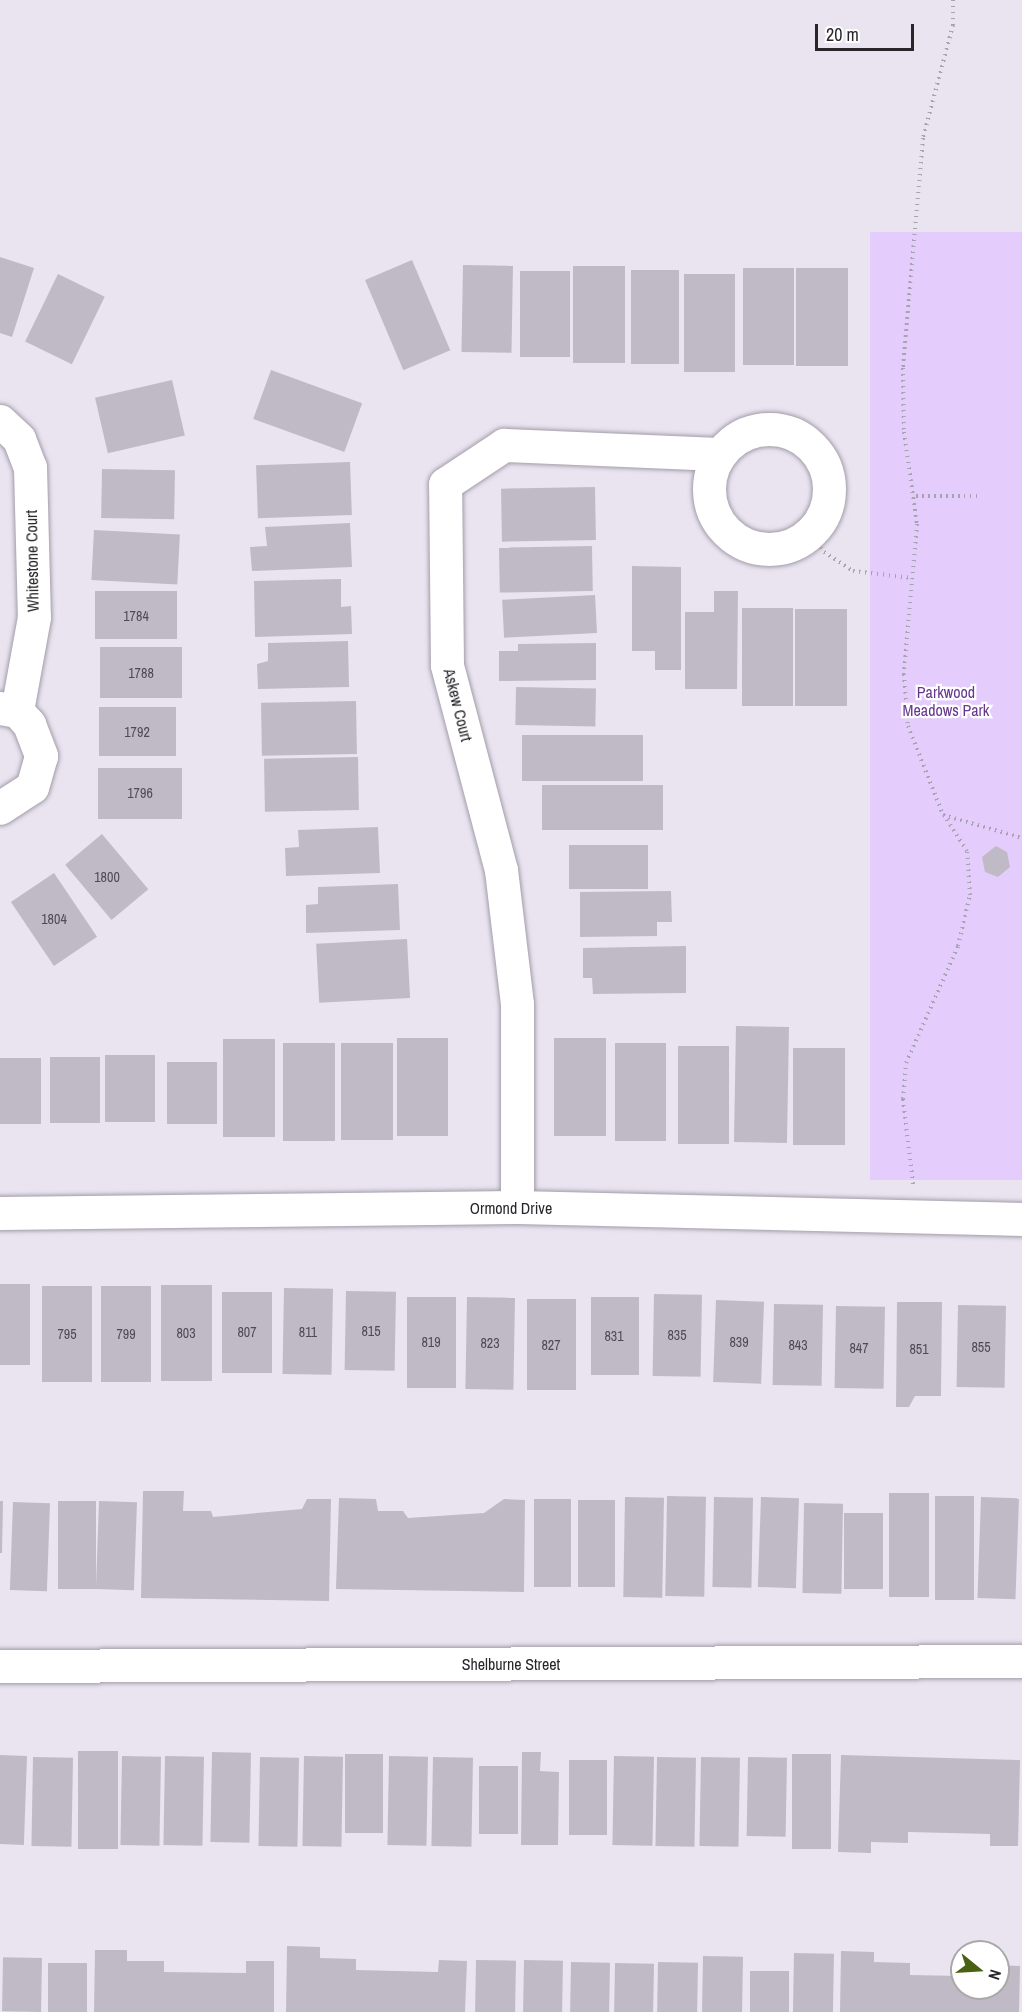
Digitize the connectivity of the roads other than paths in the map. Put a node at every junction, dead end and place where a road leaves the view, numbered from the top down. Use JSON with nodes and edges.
{"nodes":[{"id":1,"x":0,"y":421,"type":"edge"},
{"id":2,"x":720,"y":453,"type":"junction"},
{"id":3,"x":8,"y":709,"type":"edge"},
{"id":4,"x":0,"y":808,"type":"edge"},
{"id":5,"x":517,"y":1207,"type":"junction"},
{"id":6,"x":0,"y":1213,"type":"edge"},
{"id":7,"x":1022,"y":1219,"type":"edge"},
{"id":8,"x":1022,"y":1661,"type":"edge"},
{"id":9,"x":0,"y":1666,"type":"edge"}],
"edges":[{"from":1,"to":3,"type":"street","name":"Whitestone Court"},
{"from":2,"to":2,"type":"street"},
{"from":2,"to":5,"type":"street","name":"Askew Court"},
{"from":3,"to":4,"type":"street","name":"Whitestone Court"},
{"from":5,"to":6,"type":"street","name":"Ormond Drive"},
{"from":5,"to":7,"type":"street","name":"Ormond Drive"},
{"from":8,"to":9,"type":"street","name":"Shelburne Street"}]}
